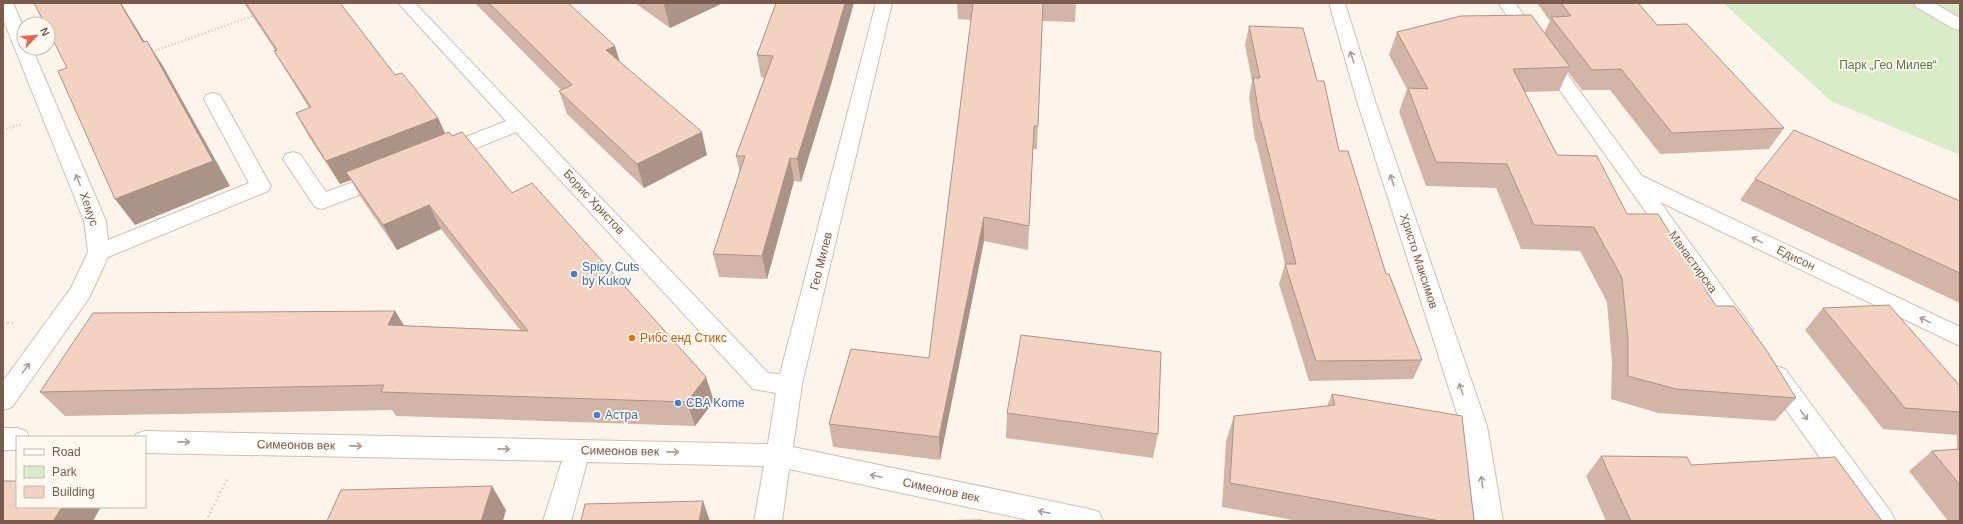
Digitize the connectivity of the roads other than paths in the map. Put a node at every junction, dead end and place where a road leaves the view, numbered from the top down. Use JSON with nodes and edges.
{"nodes":[{"id":1,"x":5,"y":3,"type":"edge"},
{"id":2,"x":406,"y":3,"type":"edge"},
{"id":3,"x":884,"y":3,"type":"edge"},
{"id":4,"x":1337,"y":3,"type":"edge"},
{"id":5,"x":1506,"y":3,"type":"edge"},
{"id":6,"x":1922,"y":3,"type":"edge"},
{"id":7,"x":1960,"y":25,"type":"edge"},
{"id":8,"x":213,"y":99,"type":"dead end"},
{"id":9,"x":520,"y":123,"type":"junction"},
{"id":10,"x":293,"y":159,"type":"dead end"},
{"id":11,"x":424,"y":161,"type":"edge"},
{"id":12,"x":402,"y":170,"type":"edge"},
{"id":13,"x":1633,"y":180,"type":"junction"},
{"id":14,"x":100,"y":252,"type":"junction"},
{"id":15,"x":1960,"y":337,"type":"edge"},
{"id":16,"x":790,"y":384,"type":"junction"},
{"id":17,"x":3,"y":400,"type":"edge"},
{"id":18,"x":3,"y":439,"type":"edge"},
{"id":19,"x":16,"y":439,"type":"edge"},
{"id":20,"x":146,"y":442,"type":"edge"},
{"id":21,"x":578,"y":450,"type":"junction"},
{"id":22,"x":777,"y":455,"type":"junction"},
{"id":23,"x":557,"y":521,"type":"edge"},
{"id":24,"x":768,"y":521,"type":"edge"},
{"id":25,"x":1088,"y":521,"type":"edge"},
{"id":26,"x":1489,"y":521,"type":"edge"},
{"id":27,"x":1881,"y":521,"type":"edge"}],
"edges":[{"from":14,"to":1,"type":"street","name":"Хемус","one_way":true},
{"from":2,"to":9,"type":"street","name":"Борис Христов"},
{"from":3,"to":16,"type":"street","name":"Гео Милев"},
{"from":26,"to":4,"type":"street","name":"Христо Максимов","one_way":true},
{"from":5,"to":13,"type":"street","name":"Манастирска"},
{"from":6,"to":7,"type":"street"},
{"from":8,"to":14,"type":"street"},
{"from":9,"to":11,"type":"street"},
{"from":9,"to":16,"type":"street","name":"Борис Христов"},
{"from":10,"to":12,"type":"street"},
{"from":15,"to":13,"type":"street","name":"Едисон","one_way":true},
{"from":13,"to":27,"type":"street","name":"Манастирска","one_way":true},
{"from":17,"to":14,"type":"street","one_way":true},
{"from":16,"to":22,"type":"street","name":"Гео Милев"},
{"from":18,"to":19,"type":"street"},
{"from":20,"to":21,"type":"street","name":"Симеонов век","one_way":true},
{"from":21,"to":22,"type":"street","name":"Симеонов век","one_way":true},
{"from":21,"to":23,"type":"street"},
{"from":22,"to":24,"type":"street","name":"Гео Милев"},
{"from":25,"to":22,"type":"street","name":"Симеонов век","one_way":true}]}
